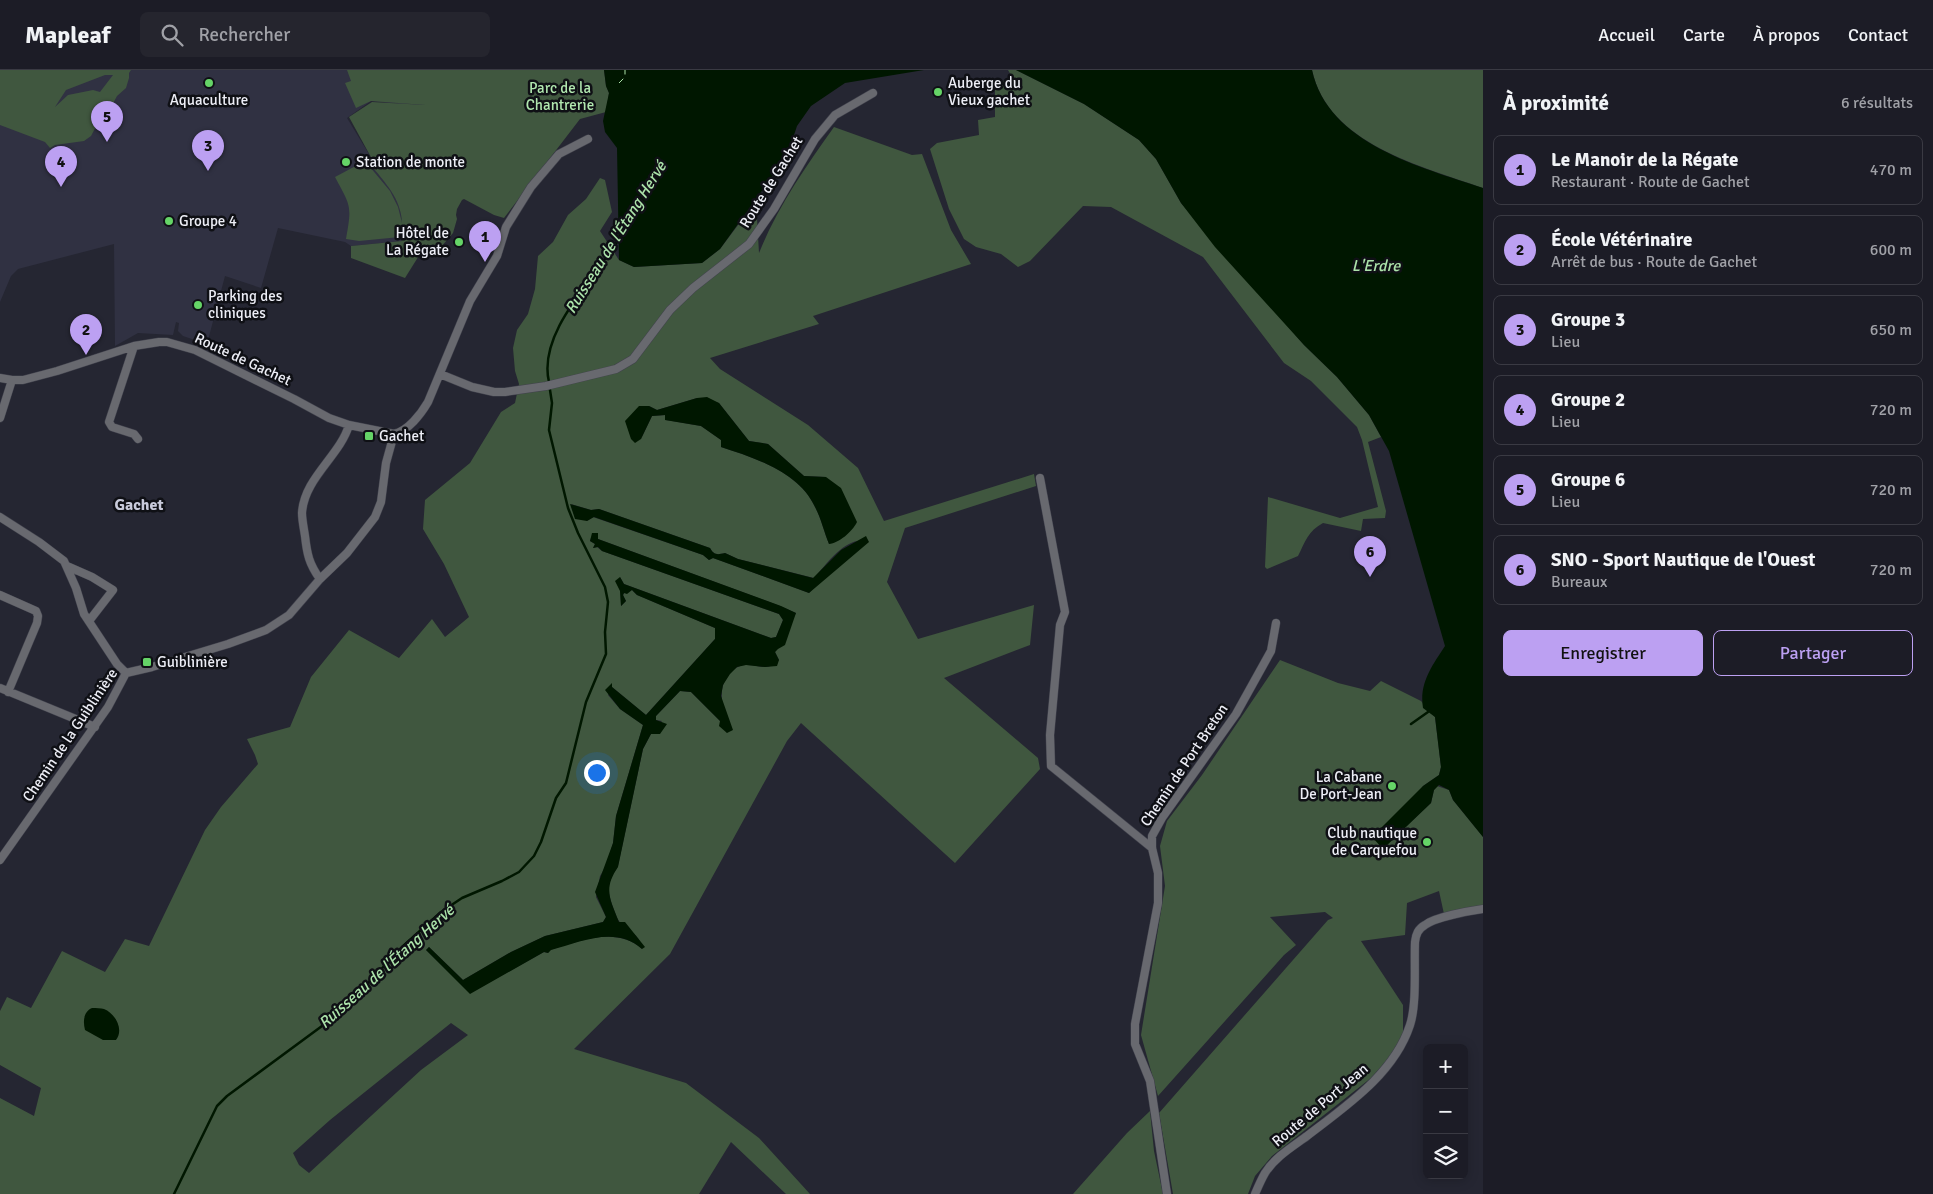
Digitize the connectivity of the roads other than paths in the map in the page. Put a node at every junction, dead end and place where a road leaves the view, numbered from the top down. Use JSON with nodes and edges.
{"nodes":[{"id":1,"x":872,"y":93,"type":"dead end"},
{"id":2,"x":588,"y":139,"type":"dead end"},
{"id":3,"x":134,"y":346,"type":"junction"},
{"id":4,"x":440,"y":374,"type":"junction"},
{"id":5,"x":0,"y":378,"type":"edge"},
{"id":6,"x":12,"y":380,"type":"junction"},
{"id":7,"x":0,"y":418,"type":"edge"},
{"id":8,"x":349,"y":425,"type":"junction"},
{"id":9,"x":394,"y":434,"type":"junction"},
{"id":10,"x":138,"y":439,"type":"dead end"},
{"id":11,"x":1040,"y":478,"type":"dead end"},
{"id":12,"x":0,"y":517,"type":"edge"},
{"id":13,"x":67,"y":566,"type":"junction"},
{"id":14,"x":320,"y":579,"type":"junction"},
{"id":15,"x":0,"y":595,"type":"edge"},
{"id":16,"x":88,"y":621,"type":"junction"},
{"id":17,"x":1276,"y":623,"type":"dead end"},
{"id":18,"x":126,"y":673,"type":"junction"},
{"id":19,"x":0,"y":688,"type":"edge"},
{"id":20,"x":8,"y":692,"type":"junction"},
{"id":21,"x":94,"y":727,"type":"junction"},
{"id":22,"x":1152,"y":848,"type":"junction"},
{"id":23,"x":0,"y":860,"type":"edge"},
{"id":24,"x":1483,"y":909,"type":"edge"},
{"id":25,"x":1167,"y":1194,"type":"edge"},
{"id":26,"x":1254,"y":1194,"type":"edge"}],
"edges":[{"from":1,"to":4,"type":"street","name":"Route de Gachet"},
{"from":2,"to":4,"type":"street"},
{"from":3,"to":6,"type":"street","name":"Route de Gachet"},
{"from":3,"to":8,"type":"street","name":"Route de Gachet"},
{"from":3,"to":10,"type":"street"},
{"from":4,"to":9,"type":"street"},
{"from":5,"to":6,"type":"street","name":"Route de Gachet"},
{"from":6,"to":7,"type":"street"},
{"from":8,"to":9,"type":"street","name":"Route de Gachet"},
{"from":8,"to":14,"type":"street"},
{"from":9,"to":14,"type":"street","name":"Chemin de la Guiblinière"},
{"from":11,"to":22,"type":"street"},
{"from":12,"to":13,"type":"street"},
{"from":13,"to":16,"type":"street"},
{"from":13,"to":16,"type":"street"},
{"from":14,"to":18,"type":"street","name":"Chemin de la Guiblinière"},
{"from":15,"to":20,"type":"street"},
{"from":16,"to":18,"type":"street"},
{"from":17,"to":22,"type":"street","name":"Chemin de Port Breton"},
{"from":18,"to":21,"type":"street","name":"Chemin de la Guiblinière"},
{"from":19,"to":20,"type":"street"},
{"from":20,"to":21,"type":"street"},
{"from":21,"to":23,"type":"street","name":"Chemin de la Guiblinière"},
{"from":22,"to":25,"type":"street","name":"Chemin de Port Breton"},
{"from":24,"to":26,"type":"street","name":"Route de Port Jean"}]}
